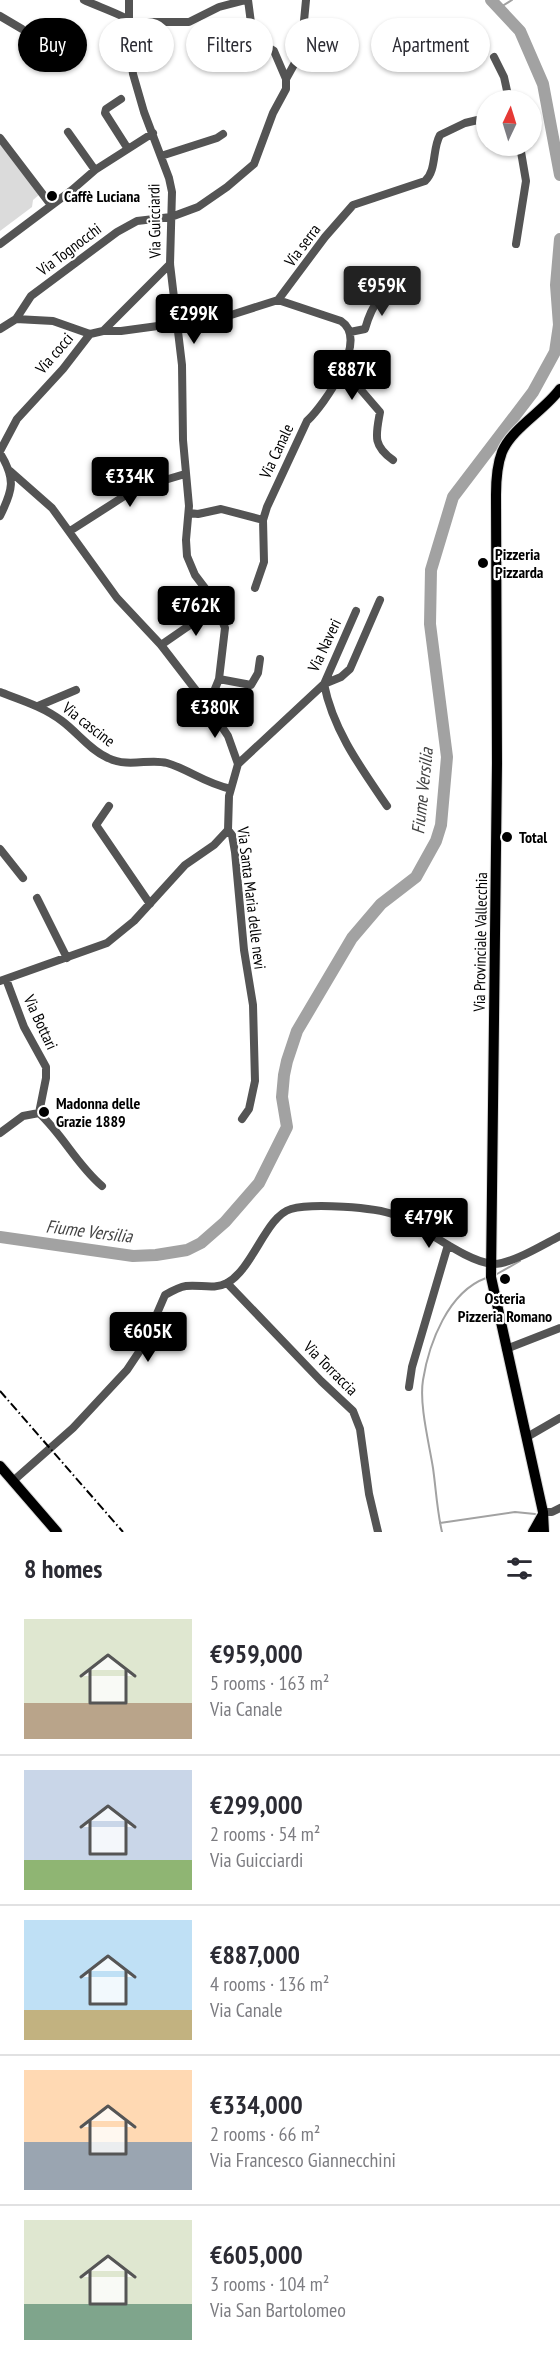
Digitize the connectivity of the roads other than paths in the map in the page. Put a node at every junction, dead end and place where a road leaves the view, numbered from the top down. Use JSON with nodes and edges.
{"nodes":[{"id":1,"x":84,"y":0,"type":"edge"},
{"id":2,"x":129,"y":0,"type":"edge"},
{"id":3,"x":247,"y":0,"type":"edge"},
{"id":4,"x":306,"y":4,"type":"edge"},
{"id":5,"x":0,"y":16,"type":"edge"},
{"id":6,"x":128,"y":17,"type":"junction"},
{"id":7,"x":18,"y":27,"type":"edge"},
{"id":8,"x":494,"y":57,"type":"dead end"},
{"id":9,"x":286,"y":79,"type":"junction"},
{"id":10,"x":507,"y":90,"type":"edge"},
{"id":11,"x":121,"y":99,"type":"dead end"},
{"id":12,"x":476,"y":120,"type":"edge"},
{"id":13,"x":68,"y":132,"type":"dead end"},
{"id":14,"x":153,"y":134,"type":"junction"},
{"id":15,"x":223,"y":134,"type":"dead end"},
{"id":16,"x":0,"y":138,"type":"edge"},
{"id":17,"x":128,"y":149,"type":"junction"},
{"id":18,"x":161,"y":156,"type":"junction"},
{"id":19,"x":522,"y":156,"type":"edge"},
{"id":20,"x":94,"y":170,"type":"junction"},
{"id":21,"x":51,"y":205,"type":"junction"},
{"id":22,"x":171,"y":217,"type":"junction"},
{"id":23,"x":0,"y":244,"type":"edge"},
{"id":24,"x":516,"y":244,"type":"dead end"},
{"id":25,"x":170,"y":264,"type":"junction"},
{"id":26,"x":406,"y":276,"type":"dead end"},
{"id":27,"x":279,"y":300,"type":"junction"},
{"id":28,"x":16,"y":319,"type":"junction"},
{"id":29,"x":178,"y":323,"type":"junction"},
{"id":30,"x":0,"y":330,"type":"edge"},
{"id":31,"x":103,"y":331,"type":"junction"},
{"id":32,"x":350,"y":332,"type":"junction"},
{"id":33,"x":90,"y":334,"type":"junction"},
{"id":34,"x":343,"y":369,"type":"junction"},
{"id":35,"x":560,"y":389,"type":"edge"},
{"id":36,"x":0,"y":452,"type":"edge"},
{"id":37,"x":393,"y":460,"type":"dead end"},
{"id":38,"x":10,"y":471,"type":"junction"},
{"id":39,"x":185,"y":474,"type":"junction"},
{"id":40,"x":189,"y":513,"type":"junction"},
{"id":41,"x":0,"y":516,"type":"edge"},
{"id":42,"x":263,"y":520,"type":"junction"},
{"id":43,"x":70,"y":531,"type":"junction"},
{"id":44,"x":255,"y":588,"type":"dead end"},
{"id":45,"x":380,"y":600,"type":"dead end"},
{"id":46,"x":216,"y":607,"type":"junction"},
{"id":47,"x":356,"y":611,"type":"dead end"},
{"id":48,"x":161,"y":645,"type":"junction"},
{"id":49,"x":260,"y":659,"type":"dead end"},
{"id":50,"x":219,"y":679,"type":"junction"},
{"id":51,"x":324,"y":684,"type":"junction"},
{"id":52,"x":76,"y":690,"type":"dead end"},
{"id":53,"x":0,"y":692,"type":"edge"},
{"id":54,"x":38,"y":706,"type":"junction"},
{"id":55,"x":208,"y":706,"type":"junction"},
{"id":56,"x":238,"y":764,"type":"junction"},
{"id":57,"x":231,"y":789,"type":"junction"},
{"id":58,"x":109,"y":806,"type":"dead end"},
{"id":59,"x":387,"y":806,"type":"dead end"},
{"id":60,"x":228,"y":830,"type":"junction"},
{"id":61,"x":0,"y":849,"type":"edge"},
{"id":62,"x":22,"y":878,"type":"dead end"},
{"id":63,"x":37,"y":898,"type":"dead end"},
{"id":64,"x":150,"y":904,"type":"junction"},
{"id":65,"x":67,"y":958,"type":"junction"},
{"id":66,"x":3,"y":980,"type":"edge"},
{"id":67,"x":39,"y":1113,"type":"junction"},
{"id":68,"x":242,"y":1119,"type":"dead end"},
{"id":69,"x":0,"y":1133,"type":"edge"},
{"id":70,"x":102,"y":1186,"type":"dead end"},
{"id":71,"x":560,"y":1236,"type":"edge"},
{"id":72,"x":448,"y":1245,"type":"junction"},
{"id":73,"x":491,"y":1264,"type":"junction"},
{"id":74,"x":227,"y":1283,"type":"junction"},
{"id":75,"x":560,"y":1328,"type":"edge"},
{"id":76,"x":506,"y":1349,"type":"junction"},
{"id":77,"x":409,"y":1387,"type":"dead end"},
{"id":78,"x":560,"y":1418,"type":"edge"},
{"id":79,"x":527,"y":1437,"type":"junction"},
{"id":80,"x":0,"y":1466,"type":"edge"},
{"id":81,"x":13,"y":1481,"type":"junction"},
{"id":82,"x":560,"y":1508,"type":"edge"},
{"id":83,"x":543,"y":1512,"type":"junction"},
{"id":84,"x":57,"y":1532,"type":"edge"},
{"id":85,"x":378,"y":1532,"type":"edge"},
{"id":86,"x":533,"y":1532,"type":"edge"},
{"id":87,"x":544,"y":1532,"type":"edge"}],
"edges":[{"from":1,"to":6,"type":"street"},
{"from":2,"to":6,"type":"street","name":"Via Guicciardi"},
{"from":3,"to":6,"type":"street"},
{"from":3,"to":9,"type":"street"},
{"from":4,"to":9,"type":"street","name":"Via Tognocchi"},
{"from":5,"to":7,"type":"street"},
{"from":6,"to":14,"type":"street","name":"Via Guicciardi"},
{"from":8,"to":10,"type":"street"},
{"from":9,"to":22,"type":"street","name":"Via Tognocchi"},
{"from":11,"to":17,"type":"street"},
{"from":12,"to":27,"type":"street","name":"Via serra"},
{"from":13,"to":20,"type":"street"},
{"from":14,"to":17,"type":"street"},
{"from":14,"to":18,"type":"street","name":"Via Guicciardi"},
{"from":15,"to":18,"type":"street"},
{"from":16,"to":21,"type":"street"},
{"from":17,"to":20,"type":"street"},
{"from":18,"to":22,"type":"street","name":"Via Guicciardi"},
{"from":19,"to":24,"type":"street"},
{"from":20,"to":21,"type":"street"},
{"from":21,"to":23,"type":"street"},
{"from":22,"to":25,"type":"street","name":"Via Guicciardi"},
{"from":22,"to":28,"type":"street","name":"Via Tognocchi"},
{"from":25,"to":29,"type":"street","name":"Via Guicciardi"},
{"from":25,"to":31,"type":"street"},
{"from":26,"to":32,"type":"street"},
{"from":27,"to":29,"type":"street"},
{"from":27,"to":32,"type":"street"},
{"from":28,"to":30,"type":"street","name":"Via Tognocchi"},
{"from":28,"to":33,"type":"street"},
{"from":29,"to":31,"type":"street"},
{"from":29,"to":39,"type":"street","name":"Via Guicciardi"},
{"from":31,"to":33,"type":"street","name":"Via cocci"},
{"from":32,"to":34,"type":"street","name":"Via Canale"},
{"from":33,"to":36,"type":"street","name":"Via cocci"},
{"from":34,"to":37,"type":"street"},
{"from":34,"to":42,"type":"street","name":"Via Canale"},
{"from":35,"to":73,"type":"main road","name":"Via Provinciale Vallecchia"},
{"from":36,"to":38,"type":"street"},
{"from":38,"to":41,"type":"street"},
{"from":38,"to":43,"type":"street"},
{"from":39,"to":40,"type":"street","name":"Via Guicciardi"},
{"from":39,"to":43,"type":"street"},
{"from":40,"to":42,"type":"street"},
{"from":40,"to":46,"type":"street","name":"Via Guicciardi"},
{"from":42,"to":44,"type":"street","name":"Via Canale"},
{"from":43,"to":48,"type":"street"},
{"from":45,"to":51,"type":"street"},
{"from":46,"to":48,"type":"street"},
{"from":46,"to":50,"type":"street","name":"Via Guicciardi"},
{"from":47,"to":51,"type":"street","name":"Via Naveri"},
{"from":48,"to":55,"type":"street"},
{"from":49,"to":50,"type":"street"},
{"from":50,"to":55,"type":"street","name":"Via Guicciardi"},
{"from":51,"to":56,"type":"street","name":"Via Naveri"},
{"from":51,"to":59,"type":"street"},
{"from":52,"to":54,"type":"street"},
{"from":53,"to":54,"type":"street","name":"Via cascine"},
{"from":54,"to":57,"type":"street","name":"Via cascine"},
{"from":55,"to":56,"type":"street"},
{"from":56,"to":57,"type":"street","name":"Via Santa Maria delle nevi"},
{"from":57,"to":60,"type":"street","name":"Via Santa Maria delle nevi"},
{"from":58,"to":64,"type":"street"},
{"from":60,"to":64,"type":"street"},
{"from":60,"to":68,"type":"street","name":"Via Santa Maria delle nevi"},
{"from":61,"to":62,"type":"street"},
{"from":63,"to":65,"type":"street"},
{"from":64,"to":65,"type":"street"},
{"from":65,"to":66,"type":"street"},
{"from":66,"to":67,"type":"street","name":"Via Bottari"},
{"from":67,"to":69,"type":"street"},
{"from":67,"to":70,"type":"street"},
{"from":71,"to":73,"type":"street"},
{"from":72,"to":73,"type":"street"},
{"from":72,"to":74,"type":"street"},
{"from":72,"to":77,"type":"street"},
{"from":73,"to":76,"type":"main road","name":"Via Provinciale Vallecchia"},
{"from":74,"to":81,"type":"street"},
{"from":74,"to":85,"type":"street","name":"Via Torraccia"},
{"from":75,"to":76,"type":"street"},
{"from":76,"to":79,"type":"main road","name":"Via Provinciale Vallecchia"},
{"from":78,"to":79,"type":"street"},
{"from":79,"to":83,"type":"main road","name":"Via Provinciale Vallecchia"},
{"from":80,"to":81,"type":"main road"},
{"from":81,"to":84,"type":"main road"},
{"from":82,"to":83,"type":"street"},
{"from":83,"to":86,"type":"main road"},
{"from":83,"to":87,"type":"main road","name":"Via Provinciale Vallecchia"}]}
